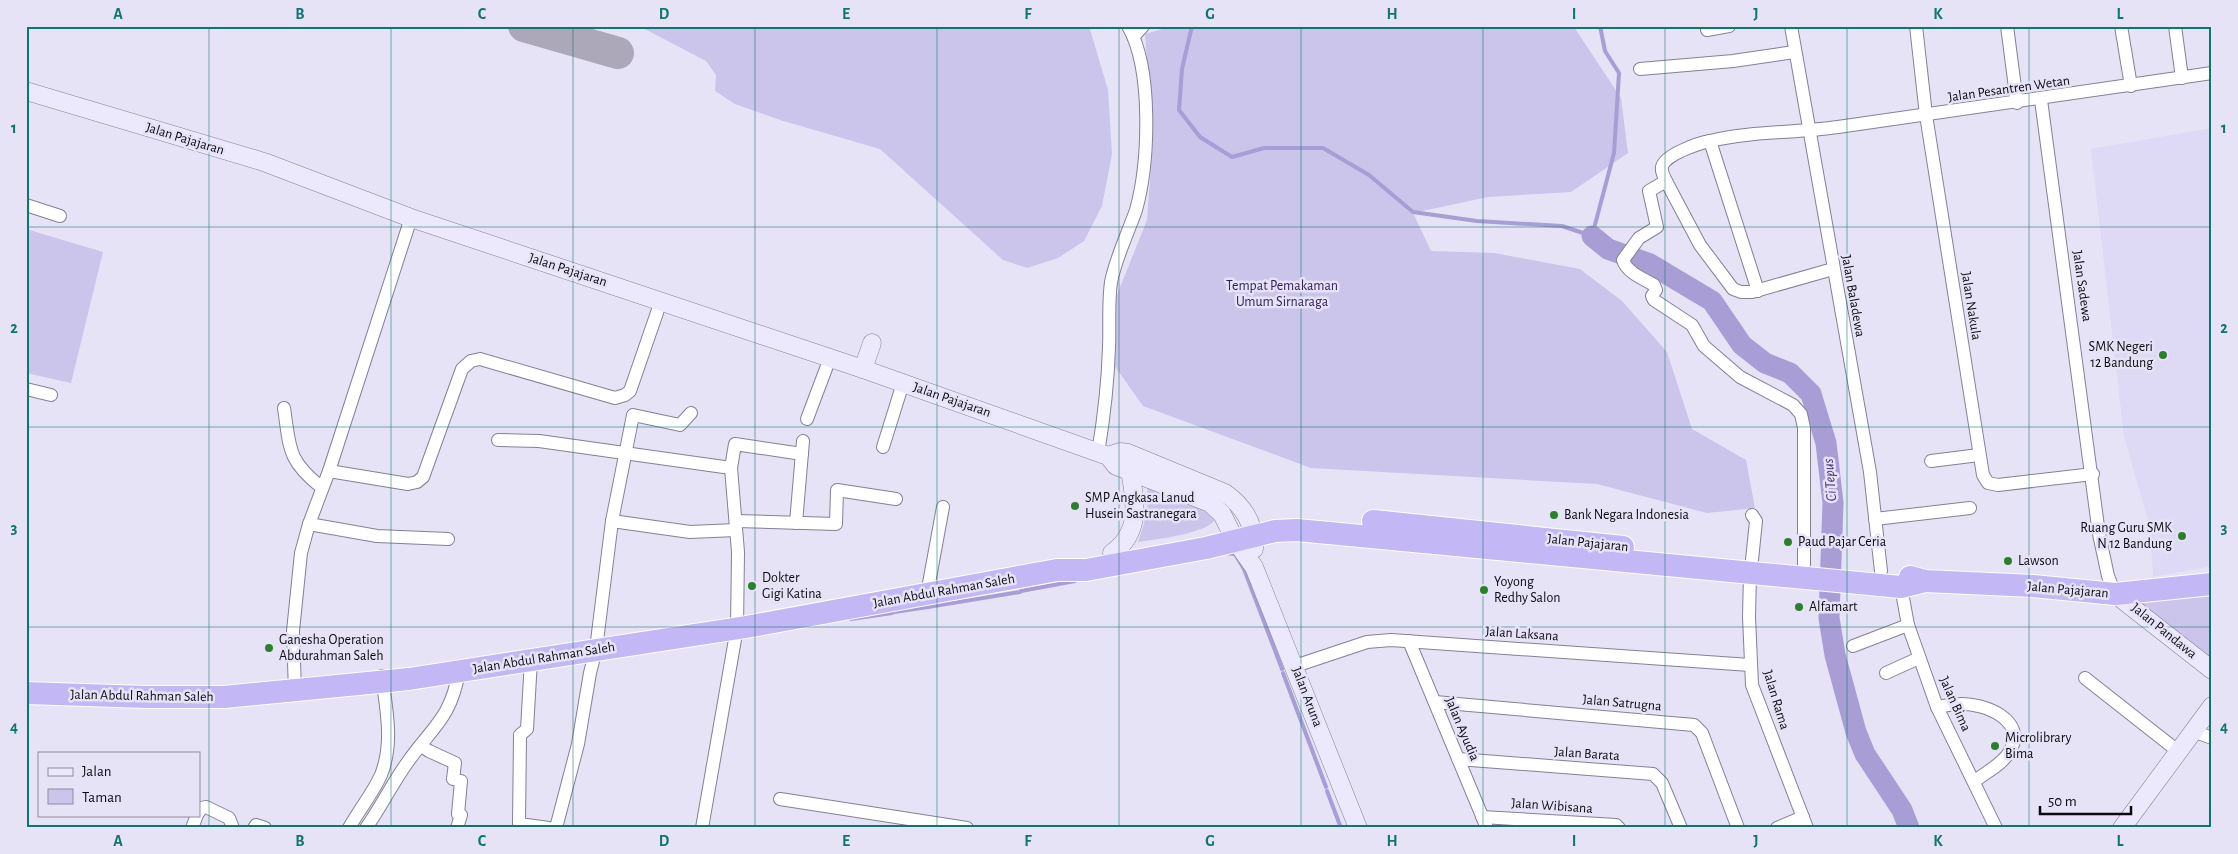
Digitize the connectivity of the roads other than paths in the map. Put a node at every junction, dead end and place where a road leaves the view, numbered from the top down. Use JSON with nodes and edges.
{"nodes":[{"id":1,"x":1729,"y":26,"type":"edge"},
{"id":2,"x":1790,"y":26,"type":"edge"},
{"id":3,"x":1916,"y":26,"type":"edge"},
{"id":4,"x":2007,"y":26,"type":"edge"},
{"id":5,"x":2121,"y":26,"type":"edge"},
{"id":6,"x":2175,"y":26,"type":"edge"},
{"id":7,"x":1135,"y":29,"type":"edge"},
{"id":8,"x":1707,"y":30,"type":"dead end"},
{"id":9,"x":1794,"y":52,"type":"junction"},
{"id":10,"x":1640,"y":69,"type":"dead end"},
{"id":11,"x":2212,"y":73,"type":"edge"},
{"id":12,"x":2182,"y":78,"type":"junction"},
{"id":13,"x":2131,"y":86,"type":"junction"},
{"id":14,"x":26,"y":91,"type":"edge"},
{"id":15,"x":2041,"y":100,"type":"junction"},
{"id":16,"x":2017,"y":103,"type":"junction"},
{"id":17,"x":1926,"y":115,"type":"junction"},
{"id":18,"x":1809,"y":132,"type":"junction"},
{"id":19,"x":1710,"y":141,"type":"junction"},
{"id":20,"x":1666,"y":181,"type":"junction"},
{"id":21,"x":26,"y":205,"type":"edge"},
{"id":22,"x":60,"y":216,"type":"dead end"},
{"id":23,"x":411,"y":218,"type":"junction"},
{"id":24,"x":1833,"y":269,"type":"junction"},
{"id":25,"x":1758,"y":291,"type":"junction"},
{"id":26,"x":661,"y":301,"type":"junction"},
{"id":27,"x":872,"y":342,"type":"dead end"},
{"id":28,"x":830,"y":358,"type":"junction"},
{"id":29,"x":863,"y":369,"type":"junction"},
{"id":30,"x":903,"y":383,"type":"junction"},
{"id":31,"x":26,"y":389,"type":"edge"},
{"id":32,"x":50,"y":395,"type":"dead end"},
{"id":33,"x":284,"y":408,"type":"dead end"},
{"id":34,"x":691,"y":413,"type":"dead end"},
{"id":35,"x":807,"y":419,"type":"dead end"},
{"id":36,"x":498,"y":440,"type":"dead end"},
{"id":37,"x":803,"y":441,"type":"dead end"},
{"id":38,"x":883,"y":447,"type":"dead end"},
{"id":39,"x":626,"y":452,"type":"junction"},
{"id":40,"x":802,"y":454,"type":"junction"},
{"id":41,"x":1103,"y":454,"type":"junction"},
{"id":42,"x":1979,"y":455,"type":"junction"},
{"id":43,"x":1931,"y":461,"type":"dead end"},
{"id":44,"x":732,"y":468,"type":"junction"},
{"id":45,"x":329,"y":470,"type":"junction"},
{"id":46,"x":1130,"y":471,"type":"junction"},
{"id":47,"x":2092,"y":474,"type":"junction"},
{"id":48,"x":321,"y":487,"type":"junction"},
{"id":49,"x":896,"y":499,"type":"dead end"},
{"id":50,"x":942,"y":507,"type":"dead end"},
{"id":51,"x":1970,"y":508,"type":"dead end"},
{"id":52,"x":1752,"y":515,"type":"dead end"},
{"id":53,"x":1875,"y":519,"type":"junction"},
{"id":54,"x":612,"y":521,"type":"junction"},
{"id":55,"x":796,"y":523,"type":"junction"},
{"id":56,"x":309,"y":524,"type":"junction"},
{"id":57,"x":736,"y":526,"type":"junction"},
{"id":58,"x":1243,"y":532,"type":"junction"},
{"id":59,"x":448,"y":539,"type":"dead end"},
{"id":60,"x":1112,"y":553,"type":"junction"},
{"id":61,"x":1804,"y":565,"type":"junction"},
{"id":62,"x":1751,"y":567,"type":"junction"},
{"id":63,"x":1057,"y":570,"type":"junction"},
{"id":64,"x":1881,"y":572,"type":"junction"},
{"id":65,"x":1830,"y":574,"type":"junction"},
{"id":66,"x":1925,"y":580,"type":"junction"},
{"id":67,"x":2212,"y":584,"type":"edge"},
{"id":68,"x":1900,"y":587,"type":"junction"},
{"id":69,"x":928,"y":594,"type":"junction"},
{"id":70,"x":2115,"y":594,"type":"junction"},
{"id":71,"x":1908,"y":625,"type":"junction"},
{"id":72,"x":738,"y":628,"type":"junction"},
{"id":73,"x":1409,"y":641,"type":"junction"},
{"id":74,"x":1853,"y":646,"type":"dead end"},
{"id":75,"x":596,"y":649,"type":"junction"},
{"id":76,"x":1919,"y":658,"type":"junction"},
{"id":77,"x":531,"y":660,"type":"junction"},
{"id":78,"x":1750,"y":665,"type":"junction"},
{"id":79,"x":1295,"y":666,"type":"junction"},
{"id":80,"x":2212,"y":670,"type":"edge"},
{"id":81,"x":459,"y":672,"type":"junction"},
{"id":82,"x":1886,"y":674,"type":"dead end"},
{"id":83,"x":382,"y":678,"type":"junction"},
{"id":84,"x":2085,"y":678,"type":"dead end"},
{"id":85,"x":295,"y":692,"type":"junction"},
{"id":86,"x":26,"y":693,"type":"edge"},
{"id":87,"x":1434,"y":702,"type":"junction"},
{"id":88,"x":2212,"y":706,"type":"edge"},
{"id":89,"x":1937,"y":707,"type":"junction"},
{"id":90,"x":2194,"y":731,"type":"junction"},
{"id":91,"x":2212,"y":738,"type":"edge"},
{"id":92,"x":421,"y":746,"type":"junction"},
{"id":93,"x":2179,"y":752,"type":"junction"},
{"id":94,"x":1458,"y":759,"type":"junction"},
{"id":95,"x":1974,"y":780,"type":"junction"},
{"id":96,"x":780,"y":799,"type":"dead end"},
{"id":97,"x":200,"y":810,"type":"edge"},
{"id":98,"x":197,"y":816,"type":"edge"},
{"id":99,"x":1484,"y":822,"type":"edge"},
{"id":100,"x":1805,"y":822,"type":"edge"},
{"id":101,"x":519,"y":826,"type":"edge"},
{"id":102,"x":192,"y":828,"type":"edge"},
{"id":103,"x":233,"y":828,"type":"edge"},
{"id":104,"x":254,"y":828,"type":"edge"},
{"id":105,"x":266,"y":828,"type":"edge"},
{"id":106,"x":349,"y":828,"type":"edge"},
{"id":107,"x":366,"y":828,"type":"edge"},
{"id":108,"x":457,"y":828,"type":"edge"},
{"id":109,"x":549,"y":828,"type":"edge"},
{"id":110,"x":556,"y":828,"type":"edge"},
{"id":111,"x":702,"y":828,"type":"edge"},
{"id":112,"x":967,"y":828,"type":"edge"},
{"id":113,"x":1358,"y":828,"type":"edge"},
{"id":114,"x":1619,"y":828,"type":"edge"},
{"id":115,"x":1681,"y":828,"type":"edge"},
{"id":116,"x":1738,"y":828,"type":"edge"},
{"id":117,"x":1777,"y":828,"type":"edge"},
{"id":118,"x":1996,"y":828,"type":"edge"},
{"id":119,"x":2122,"y":828,"type":"edge"}],
"edges":[{"from":1,"to":8,"type":"street"},
{"from":2,"to":9,"type":"street","name":"Jalan Baladewa"},
{"from":3,"to":17,"type":"street","name":"Jalan Nakula"},
{"from":4,"to":16,"type":"street"},
{"from":5,"to":13,"type":"street"},
{"from":6,"to":12,"type":"street"},
{"from":7,"to":41,"type":"street"},
{"from":9,"to":10,"type":"street"},
{"from":9,"to":18,"type":"street","name":"Jalan Baladewa"},
{"from":11,"to":12,"type":"street","name":"Jalan Pesantren Wetan"},
{"from":12,"to":13,"type":"street","name":"Jalan Pesantren Wetan"},
{"from":13,"to":15,"type":"street","name":"Jalan Pesantren Wetan"},
{"from":14,"to":23,"type":"main road","name":"Jalan Pajajaran"},
{"from":15,"to":16,"type":"street","name":"Jalan Pesantren Wetan"},
{"from":15,"to":47,"type":"street","name":"Jalan Sadewa"},
{"from":16,"to":17,"type":"street","name":"Jalan Pesantren Wetan"},
{"from":17,"to":18,"type":"street","name":"Jalan Pesantren Wetan"},
{"from":17,"to":42,"type":"street","name":"Jalan Nakula"},
{"from":18,"to":19,"type":"street","name":"Jalan Pesantren Wetan"},
{"from":18,"to":24,"type":"street","name":"Jalan Baladewa"},
{"from":19,"to":20,"type":"street","name":"Jalan Pesantren Wetan"},
{"from":19,"to":25,"type":"street"},
{"from":20,"to":25,"type":"street"},
{"from":20,"to":61,"type":"street"},
{"from":21,"to":22,"type":"street"},
{"from":23,"to":26,"type":"main road","name":"Jalan Pajajaran"},
{"from":23,"to":45,"type":"street"},
{"from":24,"to":25,"type":"street"},
{"from":24,"to":53,"type":"street","name":"Jalan Baladewa"},
{"from":26,"to":28,"type":"main road","name":"Jalan Pajajaran"},
{"from":26,"to":45,"type":"street"},
{"from":27,"to":29,"type":"main road"},
{"from":28,"to":29,"type":"main road","name":"Jalan Pajajaran"},
{"from":28,"to":35,"type":"street"},
{"from":29,"to":30,"type":"main road","name":"Jalan Pajajaran"},
{"from":30,"to":38,"type":"street"},
{"from":30,"to":41,"type":"main road","name":"Jalan Pajajaran"},
{"from":31,"to":32,"type":"street"},
{"from":33,"to":48,"type":"street"},
{"from":34,"to":39,"type":"street"},
{"from":36,"to":39,"type":"street"},
{"from":37,"to":40,"type":"street"},
{"from":39,"to":44,"type":"street"},
{"from":39,"to":54,"type":"street"},
{"from":40,"to":44,"type":"street"},
{"from":40,"to":55,"type":"street"},
{"from":41,"to":46,"type":"main road","name":"Jalan Pajajaran"},
{"from":41,"to":58,"type":"main road","name":"Jalan Pajajaran"},
{"from":42,"to":43,"type":"street"},
{"from":42,"to":47,"type":"street","name":"Jalan Nakula"},
{"from":44,"to":57,"type":"street"},
{"from":45,"to":48,"type":"street"},
{"from":46,"to":58,"type":"main road","name":"Jalan Pajajaran"},
{"from":46,"to":60,"type":"main road"},
{"from":47,"to":70,"type":"street","name":"Jalan Sadewa"},
{"from":48,"to":56,"type":"street"},
{"from":49,"to":55,"type":"street"},
{"from":50,"to":69,"type":"street"},
{"from":51,"to":53,"type":"street"},
{"from":52,"to":62,"type":"street","name":"Jalan Rama"},
{"from":53,"to":64,"type":"street","name":"Jalan Baladewa"},
{"from":54,"to":57,"type":"street"},
{"from":54,"to":75,"type":"street"},
{"from":55,"to":57,"type":"street"},
{"from":56,"to":59,"type":"street"},
{"from":56,"to":85,"type":"street"},
{"from":57,"to":72,"type":"street"},
{"from":58,"to":60,"type":"highway","name":"Jalan Abdul Rahman Saleh"},
{"from":58,"to":62,"type":"highway","name":"Jalan Pajajaran"},
{"from":58,"to":63,"type":"highway","name":"Jalan Abdul Rahman Saleh"},
{"from":58,"to":79,"type":"main road","name":"Jalan Aruna"},
{"from":60,"to":63,"type":"highway","name":"Jalan Abdul Rahman Saleh"},
{"from":61,"to":62,"type":"highway","name":"Jalan Pajajaran"},
{"from":61,"to":65,"type":"highway","name":"Jalan Pajajaran"},
{"from":62,"to":65,"type":"highway","name":"Jalan Pajajaran"},
{"from":62,"to":78,"type":"street","name":"Jalan Rama"},
{"from":63,"to":69,"type":"highway","name":"Jalan Abdul Rahman Saleh"},
{"from":64,"to":65,"type":"highway","name":"Jalan Pajajaran"},
{"from":64,"to":66,"type":"highway","name":"Jalan Pajajaran"},
{"from":65,"to":68,"type":"highway","name":"Jalan Pajajaran"},
{"from":66,"to":68,"type":"highway","name":"Jalan Pajajaran"},
{"from":66,"to":70,"type":"highway","name":"Jalan Pajajaran"},
{"from":67,"to":70,"type":"highway","name":"Jalan Pajajaran"},
{"from":68,"to":71,"type":"street","name":"Jalan Bima"},
{"from":69,"to":72,"type":"highway","name":"Jalan Abdul Rahman Saleh"},
{"from":70,"to":80,"type":"main road","name":"Jalan Pandawa"},
{"from":71,"to":74,"type":"street"},
{"from":71,"to":76,"type":"street","name":"Jalan Bima"},
{"from":72,"to":75,"type":"highway","name":"Jalan Abdul Rahman Saleh"},
{"from":72,"to":111,"type":"street"},
{"from":73,"to":78,"type":"street","name":"Jalan Laksana"},
{"from":73,"to":79,"type":"street","name":"Jalan Laksana"},
{"from":73,"to":87,"type":"street","name":"Jalan Ayudia"},
{"from":75,"to":77,"type":"highway","name":"Jalan Abdul Rahman Saleh"},
{"from":75,"to":110,"type":"street"},
{"from":76,"to":82,"type":"street"},
{"from":76,"to":89,"type":"street","name":"Jalan Bima"},
{"from":77,"to":81,"type":"highway","name":"Jalan Abdul Rahman Saleh"},
{"from":77,"to":101,"type":"street"},
{"from":78,"to":100,"type":"street","name":"Jalan Rama"},
{"from":79,"to":113,"type":"main road","name":"Jalan Aruna"},
{"from":81,"to":83,"type":"highway","name":"Jalan Abdul Rahman Saleh"},
{"from":81,"to":92,"type":"street"},
{"from":83,"to":85,"type":"highway","name":"Jalan Abdul Rahman Saleh"},
{"from":83,"to":106,"type":"street"},
{"from":84,"to":93,"type":"street"},
{"from":85,"to":86,"type":"highway","name":"Jalan Abdul Rahman Saleh"},
{"from":87,"to":94,"type":"street","name":"Jalan Ayudia"},
{"from":87,"to":116,"type":"street","name":"Jalan Satrugna"},
{"from":88,"to":90,"type":"main road"},
{"from":89,"to":95,"type":"street","name":"Jalan Bima"},
{"from":89,"to":95,"type":"street"},
{"from":90,"to":91,"type":"street"},
{"from":90,"to":93,"type":"main road"},
{"from":92,"to":107,"type":"street"},
{"from":92,"to":108,"type":"street"},
{"from":93,"to":119,"type":"main road"},
{"from":94,"to":99,"type":"street","name":"Jalan Ayudia"},
{"from":94,"to":115,"type":"street","name":"Jalan Barata"},
{"from":95,"to":118,"type":"street","name":"Jalan Bima"},
{"from":96,"to":112,"type":"street"},
{"from":97,"to":103,"type":"street"},
{"from":98,"to":102,"type":"street"},
{"from":99,"to":114,"type":"street","name":"Jalan Wibisana"},
{"from":100,"to":117,"type":"street"},
{"from":101,"to":109,"type":"street"},
{"from":104,"to":105,"type":"street"}]}
